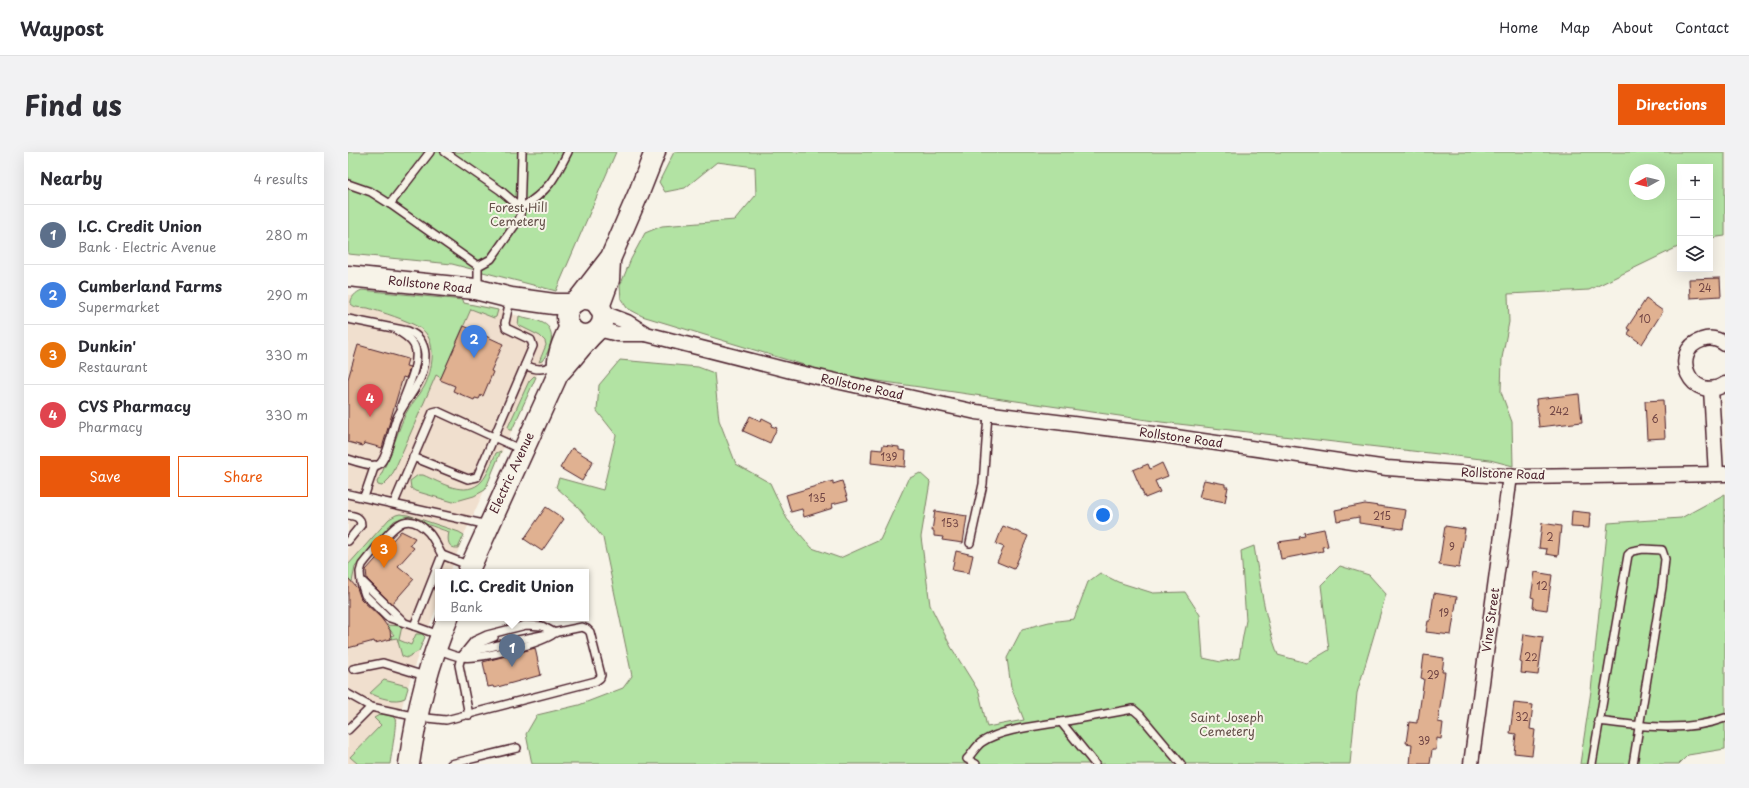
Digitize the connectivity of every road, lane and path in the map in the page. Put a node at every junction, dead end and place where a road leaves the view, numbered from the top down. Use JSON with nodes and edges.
{"nodes":[{"id":1,"x":430,"y":152,"type":"edge"},
{"id":2,"x":446,"y":152,"type":"edge"},
{"id":3,"x":522,"y":152,"type":"edge"},
{"id":4,"x":568,"y":152,"type":"edge"},
{"id":5,"x":655,"y":152,"type":"edge"},
{"id":6,"x":348,"y":184,"type":"edge"},
{"id":7,"x":390,"y":204,"type":"junction"},
{"id":8,"x":520,"y":208,"type":"junction"},
{"id":9,"x":611,"y":257,"type":"junction"},
{"id":10,"x":478,"y":266,"type":"junction"},
{"id":11,"x":348,"y":276,"type":"edge"},
{"id":12,"x":478,"y":290,"type":"junction"},
{"id":13,"x":511,"y":298,"type":"junction"},
{"id":14,"x":572,"y":314,"type":"junction"},
{"id":15,"x":348,"y":319,"type":"edge"},
{"id":16,"x":598,"y":320,"type":"junction"},
{"id":17,"x":1725,"y":344,"type":"edge"},
{"id":18,"x":525,"y":365,"type":"junction"},
{"id":19,"x":558,"y":367,"type":"junction"},
{"id":20,"x":1725,"y":384,"type":"edge"},
{"id":21,"x":1711,"y":389,"type":"junction"},
{"id":22,"x":988,"y":414,"type":"junction"},
{"id":23,"x":495,"y":436,"type":"junction"},
{"id":24,"x":523,"y":450,"type":"junction"},
{"id":25,"x":413,"y":457,"type":"junction"},
{"id":26,"x":348,"y":459,"type":"edge"},
{"id":27,"x":375,"y":465,"type":"junction"},
{"id":28,"x":1720,"y":474,"type":"edge"},
{"id":29,"x":1510,"y":476,"type":"junction"},
{"id":30,"x":348,"y":494,"type":"edge"},
{"id":31,"x":364,"y":497,"type":"junction"},
{"id":32,"x":394,"y":503,"type":"junction"},
{"id":33,"x":348,"y":515,"type":"edge"},
{"id":34,"x":489,"y":525,"type":"junction"},
{"id":35,"x":348,"y":541,"type":"edge"},
{"id":36,"x":970,"y":543,"type":"dead end"},
{"id":37,"x":442,"y":555,"type":"junction"},
{"id":38,"x":436,"y":569,"type":"edge"},
{"id":39,"x":469,"y":569,"type":"edge"},
{"id":40,"x":435,"y":573,"type":"edge"},
{"id":41,"x":447,"y":621,"type":"edge"},
{"id":42,"x":414,"y":626,"type":"junction"},
{"id":43,"x":555,"y":633,"type":"junction"},
{"id":44,"x":439,"y":643,"type":"junction"},
{"id":45,"x":461,"y":657,"type":"junction"},
{"id":46,"x":353,"y":669,"type":"dead end"},
{"id":47,"x":427,"y":677,"type":"junction"},
{"id":48,"x":348,"y":694,"type":"edge"},
{"id":49,"x":371,"y":707,"type":"junction"},
{"id":50,"x":469,"y":715,"type":"junction"},
{"id":51,"x":418,"y":717,"type":"junction"},
{"id":52,"x":1725,"y":718,"type":"edge"},
{"id":53,"x":1598,"y":721,"type":"junction"},
{"id":54,"x":1061,"y":722,"type":"junction"},
{"id":55,"x":1639,"y":726,"type":"junction"},
{"id":56,"x":348,"y":730,"type":"edge"},
{"id":57,"x":517,"y":748,"type":"dead end"},
{"id":58,"x":965,"y":762,"type":"edge"},
{"id":59,"x":409,"y":764,"type":"edge"},
{"id":60,"x":451,"y":764,"type":"edge"},
{"id":61,"x":976,"y":764,"type":"edge"},
{"id":62,"x":1095,"y":764,"type":"edge"},
{"id":63,"x":1181,"y":764,"type":"edge"},
{"id":64,"x":1471,"y":764,"type":"edge"},
{"id":65,"x":1592,"y":764,"type":"edge"},
{"id":66,"x":1633,"y":764,"type":"edge"}],
"edges":[{"from":1,"to":7,"type":"lane"},
{"from":2,"to":8,"type":"lane"},
{"from":3,"to":8,"type":"lane"},
{"from":4,"to":8,"type":"lane"},
{"from":5,"to":9,"type":"main road","name":"Electric Avenue"},
{"from":6,"to":7,"type":"lane"},
{"from":7,"to":10,"type":"lane"},
{"from":8,"to":10,"type":"lane"},
{"from":9,"to":14,"type":"main road","name":"Electric Avenue"},
{"from":9,"to":16,"type":"main road","name":"Electric Avenue"},
{"from":10,"to":12,"type":"lane"},
{"from":11,"to":12,"type":"main road","name":"Rollstone Road"},
{"from":12,"to":13,"type":"main road","name":"Rollstone Road"},
{"from":13,"to":14,"type":"main road","name":"Rollstone Road"},
{"from":13,"to":18,"type":"lane"},
{"from":14,"to":16,"type":"main road"},
{"from":14,"to":16,"type":"main road"},
{"from":14,"to":19,"type":"main road","name":"Electric Avenue"},
{"from":15,"to":27,"type":"lane"},
{"from":16,"to":19,"type":"main road","name":"Electric Avenue"},
{"from":16,"to":22,"type":"street","name":"Rollstone Road"},
{"from":17,"to":21,"type":"street"},
{"from":18,"to":19,"type":"lane"},
{"from":18,"to":23,"type":"lane"},
{"from":19,"to":24,"type":"main road","name":"Electric Avenue"},
{"from":20,"to":21,"type":"street"},
{"from":21,"to":28,"type":"street"},
{"from":22,"to":29,"type":"street","name":"Rollstone Road"},
{"from":22,"to":36,"type":"lane"},
{"from":23,"to":24,"type":"lane"},
{"from":23,"to":25,"type":"lane"},
{"from":23,"to":25,"type":"lane"},
{"from":24,"to":34,"type":"main road","name":"Electric Avenue"},
{"from":25,"to":32,"type":"lane"},
{"from":26,"to":27,"type":"lane"},
{"from":27,"to":31,"type":"lane"},
{"from":28,"to":29,"type":"street","name":"Rollstone Road"},
{"from":29,"to":64,"type":"street","name":"Vine Street"},
{"from":30,"to":31,"type":"lane"},
{"from":31,"to":32,"type":"lane"},
{"from":32,"to":34,"type":"lane"},
{"from":33,"to":35,"type":"lane"},
{"from":34,"to":39,"type":"main road","name":"Electric Avenue"},
{"from":37,"to":38,"type":"lane"},
{"from":37,"to":39,"type":"lane"},
{"from":37,"to":42,"type":"lane"},
{"from":40,"to":42,"type":"lane"},
{"from":41,"to":44,"type":"main road"},
{"from":42,"to":44,"type":"lane"},
{"from":43,"to":45,"type":"lane"},
{"from":43,"to":45,"type":"lane"},
{"from":43,"to":50,"type":"lane"},
{"from":44,"to":45,"type":"lane"},
{"from":44,"to":47,"type":"main road"},
{"from":45,"to":50,"type":"lane"},
{"from":46,"to":47,"type":"lane"},
{"from":47,"to":51,"type":"main road"},
{"from":48,"to":49,"type":"lane"},
{"from":49,"to":51,"type":"lane"},
{"from":49,"to":56,"type":"lane"},
{"from":50,"to":51,"type":"lane"},
{"from":51,"to":59,"type":"main road"},
{"from":52,"to":55,"type":"lane"},
{"from":53,"to":55,"type":"lane"},
{"from":53,"to":55,"type":"lane"},
{"from":53,"to":65,"type":"lane"},
{"from":54,"to":58,"type":"lane"},
{"from":54,"to":62,"type":"lane"},
{"from":54,"to":63,"type":"lane"},
{"from":55,"to":66,"type":"lane"},
{"from":57,"to":60,"type":"lane"},
{"from":58,"to":61,"type":"lane"}]}
